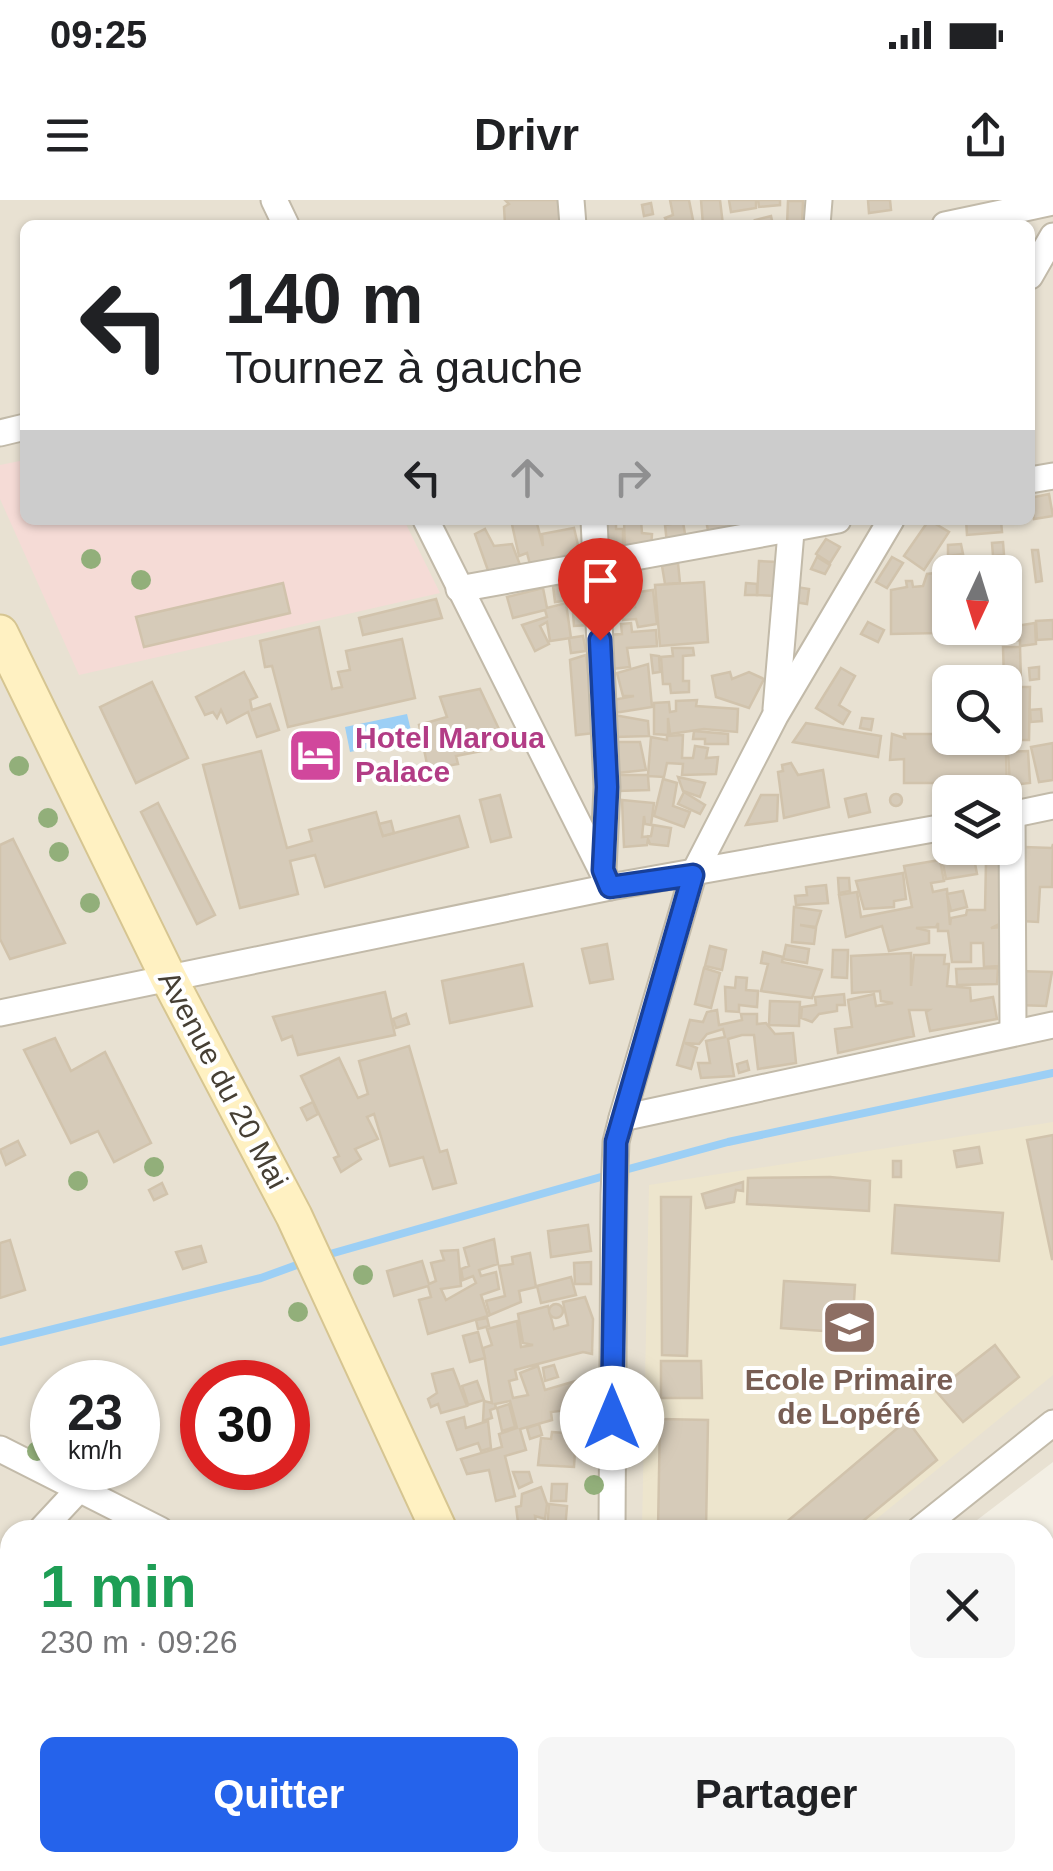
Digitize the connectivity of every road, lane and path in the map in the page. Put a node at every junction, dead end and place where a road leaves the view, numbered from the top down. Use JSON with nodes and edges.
{"nodes":[{"id":1,"x":1053,"y":202,"type":"edge"},
{"id":2,"x":968,"y":220,"type":"edge"},
{"id":3,"x":1053,"y":236,"type":"edge"},
{"id":4,"x":1035,"y":267,"type":"edge"},
{"id":5,"x":428,"y":525,"type":"edge"},
{"id":6,"x":594,"y":525,"type":"edge"},
{"id":7,"x":792,"y":525,"type":"edge"},
{"id":8,"x":888,"y":525,"type":"edge"},
{"id":9,"x":597,"y":564,"type":"junction"},
{"id":10,"x":460,"y":589,"type":"junction"},
{"id":11,"x":0,"y":633,"type":"edge"},
{"id":12,"x":775,"y":716,"type":"junction"},
{"id":13,"x":1053,"y":806,"type":"edge"},
{"id":14,"x":1022,"y":812,"type":"edge"},
{"id":15,"x":932,"y":829,"type":"edge"},
{"id":16,"x":1009,"y":865,"type":"edge"},
{"id":17,"x":693,"y":875,"type":"junction"},
{"id":18,"x":607,"y":878,"type":"junction"},
{"id":19,"x":168,"y":978,"type":"junction"},
{"id":20,"x":0,"y":1012,"type":"edge"},
{"id":21,"x":1053,"y":1025,"type":"edge"},
{"id":22,"x":1013,"y":1031,"type":"junction"},
{"id":23,"x":619,"y":1130,"type":"junction"},
{"id":24,"x":1053,"y":1423,"type":"edge"},
{"id":25,"x":0,"y":1449,"type":"edge"},
{"id":26,"x":30,"y":1463,"type":"edge"},
{"id":27,"x":77,"y":1490,"type":"edge"},
{"id":28,"x":86,"y":1490,"type":"edge"},
{"id":29,"x":50,"y":1520,"type":"edge"},
{"id":30,"x":141,"y":1520,"type":"edge"},
{"id":31,"x":434,"y":1520,"type":"edge"},
{"id":32,"x":612,"y":1520,"type":"edge"},
{"id":33,"x":932,"y":1520,"type":"edge"}],
"edges":[{"from":1,"to":2,"type":"street"},
{"from":3,"to":4,"type":"street"},
{"from":5,"to":10,"type":"street"},
{"from":6,"to":9,"type":"street"},
{"from":7,"to":9,"type":"street"},
{"from":7,"to":12,"type":"street"},
{"from":8,"to":12,"type":"street"},
{"from":9,"to":10,"type":"street"},
{"from":9,"to":18,"type":"street"},
{"from":10,"to":18,"type":"street"},
{"from":11,"to":19,"type":"street","name":"Avenue du 20 Mai"},
{"from":12,"to":17,"type":"street"},
{"from":13,"to":14,"type":"street"},
{"from":15,"to":17,"type":"street"},
{"from":16,"to":22,"type":"street"},
{"from":17,"to":18,"type":"street"},
{"from":17,"to":23,"type":"street"},
{"from":18,"to":19,"type":"street"},
{"from":19,"to":20,"type":"street"},
{"from":19,"to":31,"type":"street","name":"Avenue du 20 Mai"},
{"from":21,"to":22,"type":"street"},
{"from":22,"to":23,"type":"street"},
{"from":23,"to":32,"type":"street"},
{"from":24,"to":33,"type":"street"},
{"from":25,"to":26,"type":"street"},
{"from":27,"to":29,"type":"street"},
{"from":28,"to":30,"type":"street"}]}
